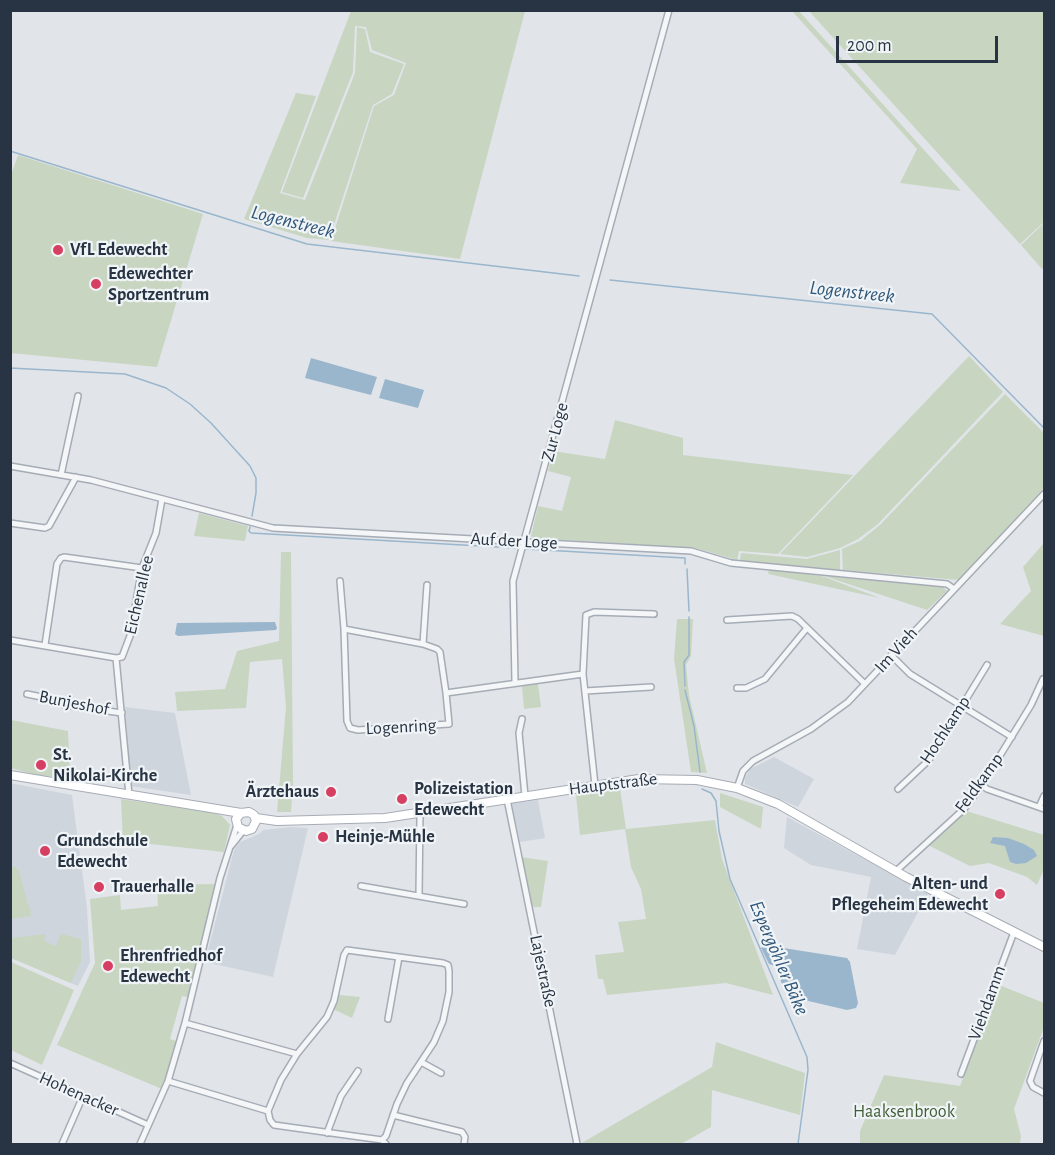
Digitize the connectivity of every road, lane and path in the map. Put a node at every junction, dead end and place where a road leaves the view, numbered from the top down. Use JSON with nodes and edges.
{"nodes":[{"id":1,"x":669,"y":10,"type":"edge"},
{"id":2,"x":78,"y":396,"type":"dead end"},
{"id":3,"x":10,"y":466,"type":"edge"},
{"id":4,"x":61,"y":475,"type":"junction"},
{"id":5,"x":76,"y":477,"type":"junction"},
{"id":6,"x":1044,"y":494,"type":"edge"},
{"id":7,"x":162,"y":499,"type":"junction"},
{"id":8,"x":10,"y":523,"type":"edge"},
{"id":9,"x":525,"y":542,"type":"junction"},
{"id":10,"x":142,"y":567,"type":"junction"},
{"id":11,"x":340,"y":581,"type":"dead end"},
{"id":12,"x":427,"y":585,"type":"dead end"},
{"id":13,"x":954,"y":589,"type":"junction"},
{"id":14,"x":654,"y":615,"type":"dead end"},
{"id":15,"x":727,"y":620,"type":"dead end"},
{"id":16,"x":807,"y":628,"type":"junction"},
{"id":17,"x":344,"y":629,"type":"junction"},
{"id":18,"x":10,"y":640,"type":"edge"},
{"id":19,"x":423,"y":644,"type":"junction"},
{"id":20,"x":45,"y":645,"type":"junction"},
{"id":21,"x":891,"y":655,"type":"junction"},
{"id":22,"x":116,"y":658,"type":"junction"},
{"id":23,"x":987,"y":665,"type":"dead end"},
{"id":24,"x":583,"y":674,"type":"junction"},
{"id":25,"x":1044,"y":679,"type":"edge"},
{"id":26,"x":515,"y":682,"type":"junction"},
{"id":27,"x":865,"y":684,"type":"junction"},
{"id":28,"x":651,"y":687,"type":"dead end"},
{"id":29,"x":737,"y":688,"type":"dead end"},
{"id":30,"x":585,"y":692,"type":"junction"},
{"id":31,"x":446,"y":693,"type":"junction"},
{"id":32,"x":27,"y":694,"type":"dead end"},
{"id":33,"x":961,"y":706,"type":"junction"},
{"id":34,"x":122,"y":713,"type":"junction"},
{"id":35,"x":522,"y":719,"type":"dead end"},
{"id":36,"x":1012,"y":737,"type":"junction"},
{"id":37,"x":10,"y":775,"type":"edge"},
{"id":38,"x":595,"y":785,"type":"junction"},
{"id":39,"x":982,"y":785,"type":"junction"},
{"id":40,"x":737,"y":788,"type":"junction"},
{"id":41,"x":898,"y":789,"type":"dead end"},
{"id":42,"x":129,"y":795,"type":"junction"},
{"id":43,"x":525,"y":796,"type":"junction"},
{"id":44,"x":1044,"y":796,"type":"edge"},
{"id":45,"x":507,"y":799,"type":"junction"},
{"id":46,"x":1042,"y":808,"type":"edge"},
{"id":47,"x":420,"y":813,"type":"junction"},
{"id":48,"x":256,"y":821,"type":"junction"},
{"id":49,"x":239,"y":822,"type":"junction"},
{"id":50,"x":896,"y":871,"type":"junction"},
{"id":51,"x":361,"y":886,"type":"dead end"},
{"id":52,"x":419,"y":895,"type":"junction"},
{"id":53,"x":464,"y":903,"type":"dead end"},
{"id":54,"x":1014,"y":932,"type":"junction"},
{"id":55,"x":1044,"y":947,"type":"edge"},
{"id":56,"x":399,"y":957,"type":"junction"},
{"id":57,"x":388,"y":1018,"type":"dead end"},
{"id":58,"x":185,"y":1023,"type":"junction"},
{"id":59,"x":1044,"y":1041,"type":"edge"},
{"id":60,"x":297,"y":1054,"type":"junction"},
{"id":61,"x":422,"y":1062,"type":"junction"},
{"id":62,"x":10,"y":1063,"type":"edge"},
{"id":63,"x":358,"y":1071,"type":"dead end"},
{"id":64,"x":441,"y":1073,"type":"dead end"},
{"id":65,"x":961,"y":1074,"type":"dead end"},
{"id":66,"x":168,"y":1081,"type":"junction"},
{"id":67,"x":1044,"y":1092,"type":"edge"},
{"id":68,"x":83,"y":1096,"type":"junction"},
{"id":69,"x":268,"y":1111,"type":"junction"},
{"id":70,"x":393,"y":1115,"type":"junction"},
{"id":71,"x":148,"y":1125,"type":"junction"},
{"id":72,"x":327,"y":1133,"type":"junction"},
{"id":73,"x":384,"y":1142,"type":"edge"},
{"id":74,"x":62,"y":1144,"type":"edge"},
{"id":75,"x":140,"y":1144,"type":"edge"},
{"id":76,"x":464,"y":1144,"type":"edge"},
{"id":77,"x":577,"y":1144,"type":"edge"}],
"edges":[{"from":1,"to":9,"type":"street","name":"Zur Loge"},
{"from":2,"to":4,"type":"street"},
{"from":3,"to":4,"type":"street","name":"Auf der Loge"},
{"from":4,"to":5,"type":"street","name":"Auf der Loge"},
{"from":5,"to":7,"type":"street","name":"Auf der Loge"},
{"from":5,"to":8,"type":"street"},
{"from":6,"to":13,"type":"street","name":"Im Vieh"},
{"from":7,"to":9,"type":"street","name":"Auf der Loge"},
{"from":7,"to":10,"type":"street","name":"Eichenallee"},
{"from":9,"to":13,"type":"street","name":"Auf der Loge"},
{"from":9,"to":26,"type":"street","name":"Zur Loge"},
{"from":10,"to":20,"type":"street"},
{"from":10,"to":22,"type":"street","name":"Eichenallee"},
{"from":11,"to":17,"type":"street","name":"Logenring"},
{"from":12,"to":19,"type":"street"},
{"from":13,"to":21,"type":"street","name":"Im Vieh"},
{"from":14,"to":24,"type":"street"},
{"from":15,"to":16,"type":"street"},
{"from":16,"to":27,"type":"street"},
{"from":16,"to":29,"type":"street"},
{"from":17,"to":19,"type":"street"},
{"from":17,"to":31,"type":"street","name":"Logenring"},
{"from":18,"to":20,"type":"street"},
{"from":19,"to":31,"type":"street","name":"Logenring"},
{"from":20,"to":22,"type":"street"},
{"from":21,"to":27,"type":"street","name":"Im Vieh"},
{"from":21,"to":33,"type":"street"},
{"from":22,"to":34,"type":"street","name":"Eichenallee"},
{"from":23,"to":33,"type":"street","name":"Hochkamp"},
{"from":24,"to":26,"type":"street"},
{"from":24,"to":30,"type":"street"},
{"from":25,"to":36,"type":"street","name":"Feldkamp"},
{"from":26,"to":31,"type":"street","name":"Logenring"},
{"from":27,"to":40,"type":"street","name":"Im Vieh"},
{"from":28,"to":30,"type":"street"},
{"from":30,"to":38,"type":"street"},
{"from":32,"to":34,"type":"street","name":"Bunjeshof"},
{"from":33,"to":36,"type":"street"},
{"from":33,"to":41,"type":"street","name":"Hochkamp"},
{"from":34,"to":42,"type":"street","name":"Eichenallee"},
{"from":35,"to":43,"type":"street"},
{"from":36,"to":39,"type":"street","name":"Feldkamp"},
{"from":37,"to":42,"type":"main road"},
{"from":38,"to":40,"type":"main road","name":"Hauptstraße"},
{"from":38,"to":43,"type":"main road","name":"Hauptstraße"},
{"from":39,"to":46,"type":"street"},
{"from":39,"to":50,"type":"street","name":"Feldkamp"},
{"from":40,"to":50,"type":"main road","name":"Hauptstraße"},
{"from":42,"to":49,"type":"main road"},
{"from":43,"to":45,"type":"main road","name":"Hauptstraße"},
{"from":44,"to":46,"type":"street"},
{"from":45,"to":47,"type":"main road","name":"Hauptstraße"},
{"from":45,"to":77,"type":"street","name":"Lajestraße"},
{"from":47,"to":48,"type":"main road","name":"Hauptstraße"},
{"from":47,"to":52,"type":"street"},
{"from":48,"to":49,"type":"main road"},
{"from":48,"to":49,"type":"main road"},
{"from":49,"to":58,"type":"street"},
{"from":50,"to":54,"type":"main road","name":"Hauptstraße"},
{"from":51,"to":52,"type":"street"},
{"from":52,"to":53,"type":"street"},
{"from":54,"to":55,"type":"main road"},
{"from":54,"to":65,"type":"street","name":"Viehdamm"},
{"from":56,"to":57,"type":"street"},
{"from":56,"to":60,"type":"street"},
{"from":56,"to":61,"type":"street"},
{"from":58,"to":60,"type":"street"},
{"from":58,"to":66,"type":"street"},
{"from":59,"to":67,"type":"street"},
{"from":60,"to":69,"type":"street"},
{"from":61,"to":64,"type":"street"},
{"from":61,"to":70,"type":"street"},
{"from":62,"to":68,"type":"street","name":"Hohenacker"},
{"from":63,"to":72,"type":"street"},
{"from":66,"to":69,"type":"street"},
{"from":66,"to":71,"type":"street"},
{"from":68,"to":71,"type":"street","name":"Hohenacker"},
{"from":68,"to":74,"type":"street"},
{"from":69,"to":72,"type":"street"},
{"from":70,"to":73,"type":"street"},
{"from":70,"to":76,"type":"street"},
{"from":71,"to":75,"type":"street"},
{"from":72,"to":73,"type":"street"}]}
